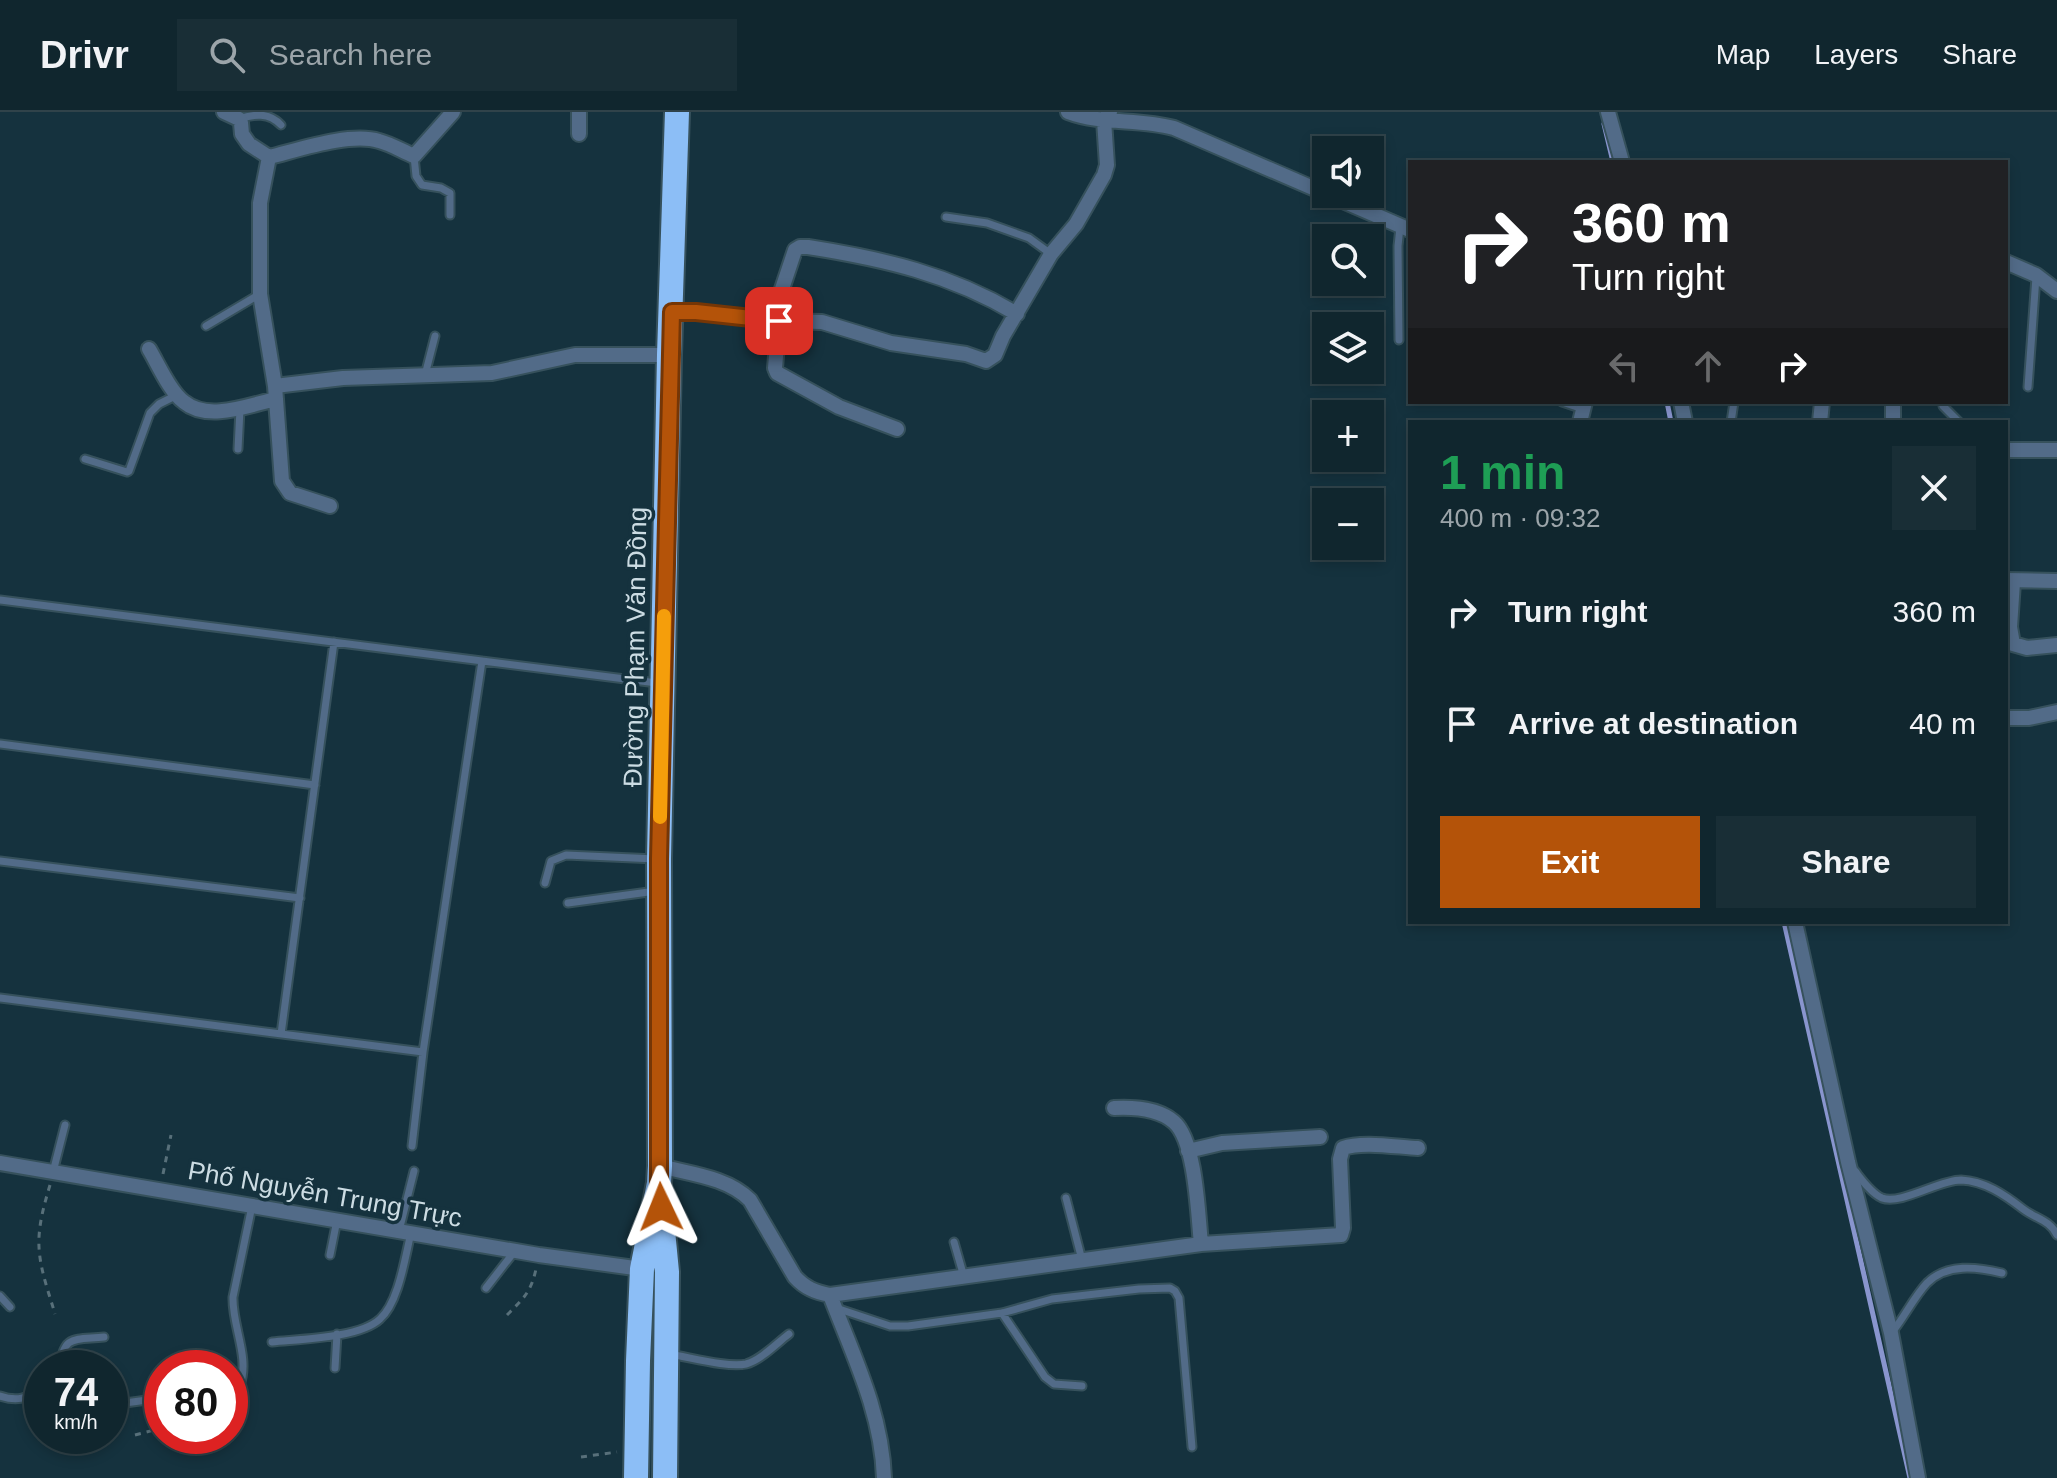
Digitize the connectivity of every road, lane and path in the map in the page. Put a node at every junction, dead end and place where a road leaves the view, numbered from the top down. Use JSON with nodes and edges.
{"nodes":[{"id":1,"x":224,"y":112,"type":"edge"},
{"id":2,"x":453,"y":112,"type":"edge"},
{"id":3,"x":579,"y":112,"type":"edge"},
{"id":4,"x":677,"y":112,"type":"edge"},
{"id":5,"x":1068,"y":112,"type":"edge"},
{"id":6,"x":1608,"y":112,"type":"edge"},
{"id":7,"x":1107,"y":116,"type":"edge"},
{"id":8,"x":239,"y":119,"type":"junction"},
{"id":9,"x":281,"y":125,"type":"dead end"},
{"id":10,"x":579,"y":134,"type":"dead end"},
{"id":11,"x":414,"y":156,"type":"junction"},
{"id":12,"x":269,"y":157,"type":"junction"},
{"id":13,"x":1621,"y":160,"type":"edge"},
{"id":14,"x":450,"y":215,"type":"dead end"},
{"id":15,"x":946,"y":217,"type":"dead end"},
{"id":16,"x":1405,"y":228,"type":"edge"},
{"id":17,"x":1051,"y":254,"type":"junction"},
{"id":18,"x":2008,"y":263,"type":"edge"},
{"id":19,"x":2036,"y":275,"type":"junction"},
{"id":20,"x":2057,"y":291,"type":"edge"},
{"id":21,"x":260,"y":294,"type":"junction"},
{"id":22,"x":672,"y":312,"type":"junction"},
{"id":23,"x":1017,"y":314,"type":"junction"},
{"id":24,"x":779,"y":321,"type":"junction"},
{"id":25,"x":206,"y":326,"type":"dead end"},
{"id":26,"x":435,"y":336,"type":"dead end"},
{"id":27,"x":1399,"y":340,"type":"dead end"},
{"id":28,"x":149,"y":349,"type":"dead end"},
{"id":29,"x":669,"y":355,"type":"junction"},
{"id":30,"x":425,"y":375,"type":"junction"},
{"id":31,"x":2028,"y":387,"type":"dead end"},
{"id":32,"x":276,"y":393,"type":"junction"},
{"id":33,"x":177,"y":395,"type":"junction"},
{"id":34,"x":1943,"y":406,"type":"dead end"},
{"id":35,"x":240,"y":407,"type":"junction"},
{"id":36,"x":1957,"y":420,"type":"edge"},
{"id":37,"x":897,"y":429,"type":"dead end"},
{"id":38,"x":238,"y":449,"type":"dead end"},
{"id":39,"x":2008,"y":450,"type":"edge"},
{"id":40,"x":2057,"y":450,"type":"edge"},
{"id":41,"x":85,"y":459,"type":"dead end"},
{"id":42,"x":330,"y":506,"type":"dead end"},
{"id":43,"x":2009,"y":581,"type":"edge"},
{"id":44,"x":2057,"y":581,"type":"edge"},
{"id":45,"x":0,"y":600,"type":"edge"},
{"id":46,"x":334,"y":642,"type":"junction"},
{"id":47,"x":2057,"y":645,"type":"edge"},
{"id":48,"x":482,"y":661,"type":"junction"},
{"id":49,"x":663,"y":684,"type":"junction"},
{"id":50,"x":2057,"y":712,"type":"edge"},
{"id":51,"x":2008,"y":718,"type":"edge"},
{"id":52,"x":0,"y":744,"type":"edge"},
{"id":53,"x":315,"y":785,"type":"junction"},
{"id":54,"x":659,"y":859,"type":"junction"},
{"id":55,"x":0,"y":861,"type":"edge"},
{"id":56,"x":545,"y":883,"type":"dead end"},
{"id":57,"x":658,"y":891,"type":"junction"},
{"id":58,"x":300,"y":898,"type":"junction"},
{"id":59,"x":568,"y":903,"type":"dead end"},
{"id":60,"x":1795,"y":924,"type":"edge"},
{"id":61,"x":0,"y":998,"type":"edge"},
{"id":62,"x":281,"y":1034,"type":"junction"},
{"id":63,"x":423,"y":1052,"type":"junction"},
{"id":64,"x":1114,"y":1108,"type":"dead end"},
{"id":65,"x":65,"y":1125,"type":"dead end"},
{"id":66,"x":171,"y":1135,"type":"dead end"},
{"id":67,"x":1320,"y":1137,"type":"dead end"},
{"id":68,"x":412,"y":1146,"type":"dead end"},
{"id":69,"x":1418,"y":1148,"type":"dead end"},
{"id":70,"x":1188,"y":1151,"type":"junction"},
{"id":71,"x":1848,"y":1162,"type":"junction"},
{"id":72,"x":0,"y":1163,"type":"edge"},
{"id":73,"x":414,"y":1171,"type":"dead end"},
{"id":74,"x":53,"y":1172,"type":"junction"},
{"id":75,"x":659,"y":1175,"type":"junction"},
{"id":76,"x":159,"y":1190,"type":"junction"},
{"id":77,"x":1066,"y":1198,"type":"dead end"},
{"id":78,"x":252,"y":1206,"type":"junction"},
{"id":79,"x":337,"y":1220,"type":"junction"},
{"id":80,"x":405,"y":1232,"type":"junction"},
{"id":81,"x":2057,"y":1235,"type":"edge"},
{"id":82,"x":954,"y":1242,"type":"dead end"},
{"id":83,"x":1201,"y":1244,"type":"junction"},
{"id":84,"x":515,"y":1251,"type":"junction"},
{"id":85,"x":330,"y":1255,"type":"dead end"},
{"id":86,"x":539,"y":1255,"type":"junction"},
{"id":87,"x":1082,"y":1260,"type":"junction"},
{"id":88,"x":642,"y":1269,"type":"junction"},
{"id":89,"x":2002,"y":1273,"type":"dead end"},
{"id":90,"x":964,"y":1277,"type":"junction"},
{"id":91,"x":486,"y":1288,"type":"dead end"},
{"id":92,"x":0,"y":1296,"type":"edge"},
{"id":93,"x":832,"y":1301,"type":"junction"},
{"id":94,"x":10,"y":1307,"type":"dead end"},
{"id":95,"x":1002,"y":1313,"type":"junction"},
{"id":96,"x":55,"y":1314,"type":"dead end"},
{"id":97,"x":507,"y":1315,"type":"dead end"},
{"id":98,"x":1891,"y":1333,"type":"junction"},
{"id":99,"x":337,"y":1334,"type":"junction"},
{"id":100,"x":789,"y":1334,"type":"dead end"},
{"id":101,"x":104,"y":1337,"type":"dead end"},
{"id":102,"x":272,"y":1342,"type":"dead end"},
{"id":103,"x":63,"y":1350,"type":"edge"},
{"id":104,"x":241,"y":1350,"type":"edge"},
{"id":105,"x":667,"y":1354,"type":"junction"},
{"id":106,"x":335,"y":1368,"type":"dead end"},
{"id":107,"x":1082,"y":1386,"type":"dead end"},
{"id":108,"x":0,"y":1396,"type":"edge"},
{"id":109,"x":24,"y":1398,"type":"edge"},
{"id":110,"x":144,"y":1433,"type":"edge"},
{"id":111,"x":135,"y":1435,"type":"dead end"},
{"id":112,"x":1192,"y":1447,"type":"dead end"},
{"id":113,"x":636,"y":1450,"type":"junction"},
{"id":114,"x":581,"y":1457,"type":"dead end"},
{"id":115,"x":636,"y":1478,"type":"edge"},
{"id":116,"x":665,"y":1478,"type":"edge"},
{"id":117,"x":884,"y":1478,"type":"edge"},
{"id":118,"x":1918,"y":1478,"type":"edge"}],
"edges":[{"from":1,"to":8,"type":"street"},
{"from":2,"to":11,"type":"street"},
{"from":3,"to":10,"type":"street"},
{"from":4,"to":22,"type":"highway","name":"Đường Phạm Văn Đồng"},
{"from":5,"to":7,"type":"street"},
{"from":6,"to":13,"type":"street"},
{"from":7,"to":16,"type":"street"},
{"from":7,"to":17,"type":"street"},
{"from":8,"to":9,"type":"lane"},
{"from":8,"to":12,"type":"street"},
{"from":11,"to":12,"type":"street"},
{"from":11,"to":14,"type":"lane"},
{"from":12,"to":21,"type":"street"},
{"from":15,"to":17,"type":"lane"},
{"from":16,"to":27,"type":"lane"},
{"from":17,"to":23,"type":"street"},
{"from":18,"to":19,"type":"street"},
{"from":19,"to":20,"type":"street"},
{"from":19,"to":31,"type":"lane"},
{"from":21,"to":25,"type":"lane"},
{"from":21,"to":32,"type":"street"},
{"from":22,"to":24,"type":"street"},
{"from":22,"to":29,"type":"highway","name":"Đường Phạm Văn Đồng"},
{"from":23,"to":24,"type":"street"},
{"from":23,"to":24,"type":"street"},
{"from":24,"to":37,"type":"street"},
{"from":26,"to":30,"type":"lane"},
{"from":28,"to":33,"type":"street"},
{"from":29,"to":30,"type":"street"},
{"from":29,"to":49,"type":"highway","name":"Đường Phạm Văn Đồng"},
{"from":30,"to":32,"type":"street"},
{"from":32,"to":35,"type":"street"},
{"from":32,"to":42,"type":"street"},
{"from":33,"to":35,"type":"street"},
{"from":33,"to":41,"type":"lane"},
{"from":34,"to":36,"type":"lane"},
{"from":35,"to":38,"type":"lane"},
{"from":39,"to":40,"type":"street"},
{"from":43,"to":44,"type":"street"},
{"from":43,"to":47,"type":"street"},
{"from":45,"to":46,"type":"lane"},
{"from":46,"to":48,"type":"lane"},
{"from":46,"to":53,"type":"lane"},
{"from":48,"to":49,"type":"lane"},
{"from":48,"to":63,"type":"lane"},
{"from":49,"to":54,"type":"highway","name":"Đường Phạm Văn Đồng"},
{"from":50,"to":51,"type":"street"},
{"from":52,"to":53,"type":"lane"},
{"from":53,"to":58,"type":"lane"},
{"from":54,"to":56,"type":"lane"},
{"from":54,"to":57,"type":"highway","name":"Đường Phạm Văn Đồng"},
{"from":55,"to":58,"type":"lane"},
{"from":57,"to":59,"type":"lane"},
{"from":57,"to":75,"type":"highway","name":"Đường Phạm Văn Đồng"},
{"from":58,"to":62,"type":"lane"},
{"from":60,"to":71,"type":"street"},
{"from":61,"to":62,"type":"lane"},
{"from":62,"to":63,"type":"lane"},
{"from":63,"to":68,"type":"lane"},
{"from":64,"to":70,"type":"street"},
{"from":65,"to":74,"type":"lane"},
{"from":66,"to":76,"type":"path"},
{"from":67,"to":70,"type":"street"},
{"from":69,"to":83,"type":"street"},
{"from":70,"to":83,"type":"street"},
{"from":71,"to":81,"type":"lane"},
{"from":71,"to":98,"type":"street"},
{"from":72,"to":74,"type":"street","name":"Phố Nguyễn Trung Trực"},
{"from":73,"to":80,"type":"lane"},
{"from":74,"to":76,"type":"street","name":"Phố Nguyễn Trung Trực"},
{"from":74,"to":96,"type":"path"},
{"from":75,"to":88,"type":"highway","name":"Đường Phạm Văn Đồng"},
{"from":75,"to":93,"type":"street"},
{"from":75,"to":105,"type":"highway","name":"Đường Phạm Văn Đồng"},
{"from":76,"to":78,"type":"street","name":"Phố Nguyễn Trung Trực"},
{"from":77,"to":87,"type":"lane"},
{"from":78,"to":79,"type":"street","name":"Phố Nguyễn Trung Trực"},
{"from":78,"to":104,"type":"lane"},
{"from":79,"to":80,"type":"street","name":"Phố Nguyễn Trung Trực"},
{"from":79,"to":85,"type":"lane"},
{"from":80,"to":84,"type":"street","name":"Phố Nguyễn Trung Trực"},
{"from":80,"to":99,"type":"lane"},
{"from":82,"to":90,"type":"lane"},
{"from":83,"to":87,"type":"street"},
{"from":84,"to":86,"type":"street","name":"Phố Nguyễn Trung Trực"},
{"from":84,"to":91,"type":"lane"},
{"from":86,"to":88,"type":"street","name":"Phố Nguyễn Trung Trực"},
{"from":86,"to":97,"type":"path"},
{"from":87,"to":90,"type":"street"},
{"from":88,"to":113,"type":"highway","name":"Đường Phạm Văn Đồng"},
{"from":89,"to":98,"type":"lane"},
{"from":90,"to":93,"type":"street"},
{"from":92,"to":94,"type":"lane"},
{"from":93,"to":95,"type":"lane"},
{"from":93,"to":117,"type":"street"},
{"from":95,"to":107,"type":"lane"},
{"from":95,"to":112,"type":"lane"},
{"from":98,"to":118,"type":"street"},
{"from":99,"to":102,"type":"lane"},
{"from":99,"to":106,"type":"lane"},
{"from":100,"to":105,"type":"lane"},
{"from":101,"to":103,"type":"lane"},
{"from":105,"to":116,"type":"highway","name":"Đường Phạm Văn Đồng"},
{"from":108,"to":109,"type":"lane"},
{"from":110,"to":111,"type":"path"},
{"from":113,"to":114,"type":"path"},
{"from":113,"to":115,"type":"highway","name":"Đường Phạm Văn Đồng"}]}
